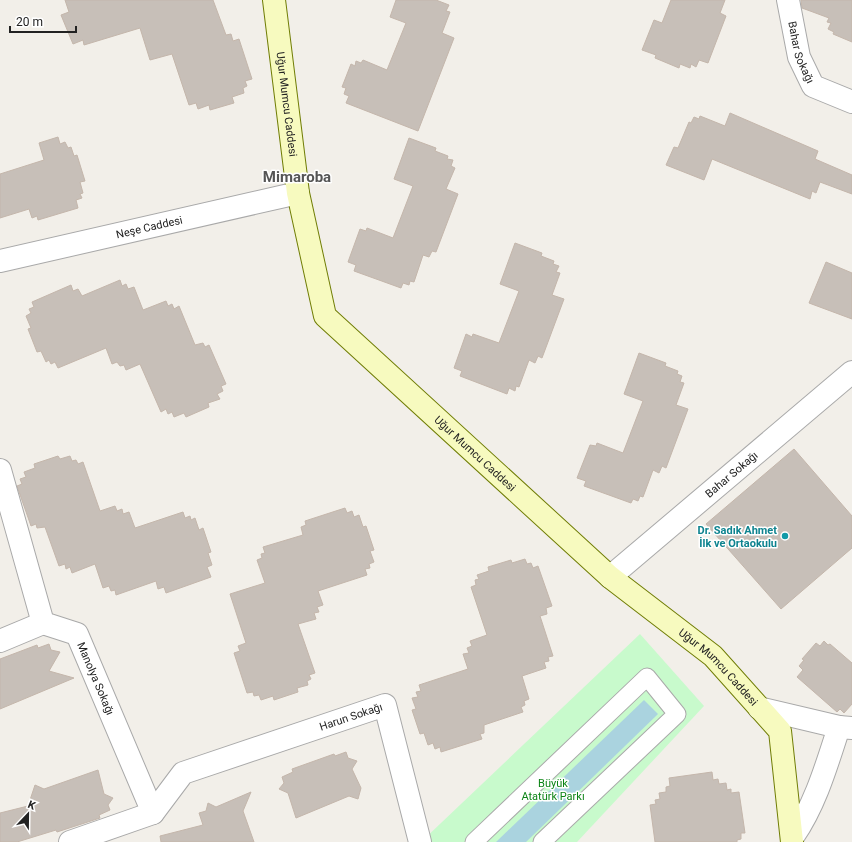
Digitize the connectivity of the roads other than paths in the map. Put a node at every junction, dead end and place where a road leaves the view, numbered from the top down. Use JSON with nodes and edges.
{"nodes":[{"id":1,"x":274,"y":0,"type":"edge"},
{"id":2,"x":788,"y":0,"type":"edge"},
{"id":3,"x":852,"y":102,"type":"edge"},
{"id":4,"x":298,"y":193,"type":"junction"},
{"id":5,"x":0,"y":261,"type":"edge"},
{"id":6,"x":852,"y":372,"type":"edge"},
{"id":7,"x":0,"y":470,"type":"edge"},
{"id":8,"x":610,"y":577,"type":"junction"},
{"id":9,"x":43,"y":623,"type":"junction"},
{"id":10,"x":0,"y":641,"type":"edge"},
{"id":11,"x":759,"y":708,"type":"junction"},
{"id":12,"x":846,"y":728,"type":"edge"},
{"id":13,"x":153,"y":813,"type":"junction"},
{"id":14,"x":792,"y":840,"type":"edge"},
{"id":15,"x":70,"y":842,"type":"edge"},
{"id":16,"x":420,"y":842,"type":"edge"},
{"id":17,"x":474,"y":842,"type":"edge"},
{"id":18,"x":542,"y":842,"type":"edge"}],
"edges":[{"from":1,"to":4,"type":"main road","name":"Uğur Mumcu Caddesi"},
{"from":2,"to":3,"type":"street","name":"Bahar Sokağı"},
{"from":4,"to":5,"type":"street","name":"Neşe Caddesi"},
{"from":4,"to":8,"type":"main road","name":"Uğur Mumcu Caddesi"},
{"from":6,"to":8,"type":"street","name":"Bahar Sokağı"},
{"from":7,"to":9,"type":"street"},
{"from":8,"to":11,"type":"main road","name":"Uğur Mumcu Caddesi"},
{"from":9,"to":10,"type":"street"},
{"from":9,"to":13,"type":"street","name":"Manolya Sokağı"},
{"from":11,"to":12,"type":"street"},
{"from":11,"to":14,"type":"main road","name":"Uğur Mumcu Caddesi"},
{"from":12,"to":14,"type":"street"},
{"from":13,"to":15,"type":"street"},
{"from":13,"to":16,"type":"street","name":"Harun Sokağı"},
{"from":17,"to":18,"type":"street"}]}
